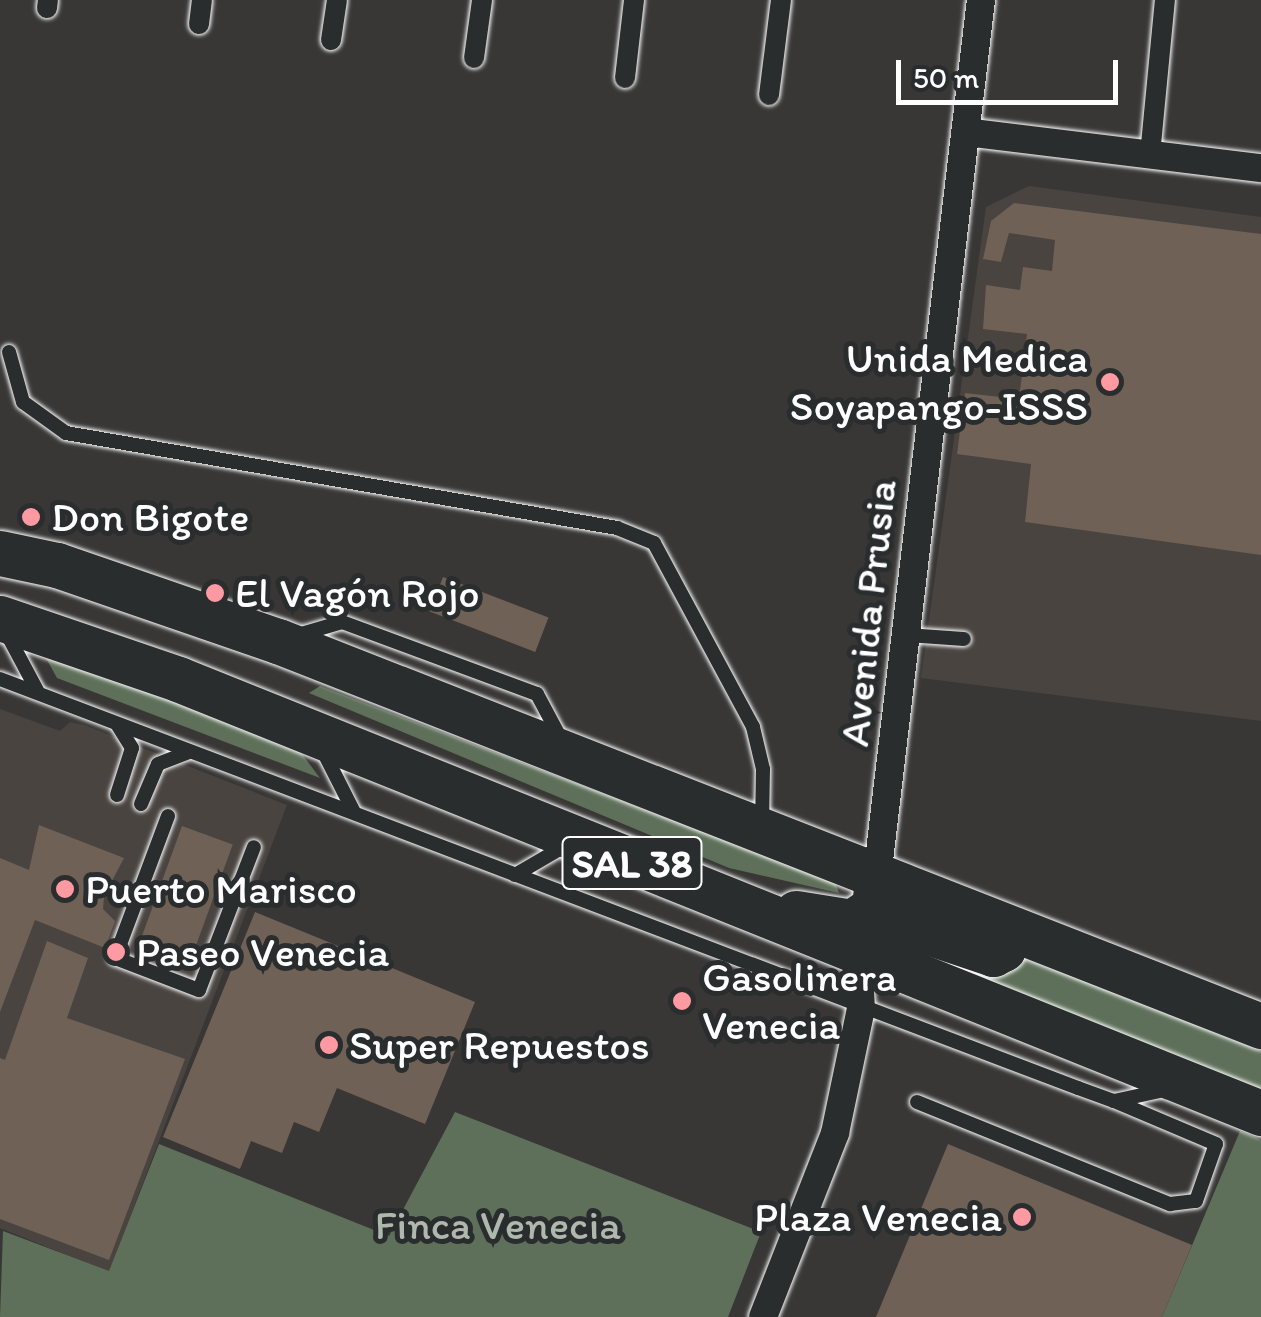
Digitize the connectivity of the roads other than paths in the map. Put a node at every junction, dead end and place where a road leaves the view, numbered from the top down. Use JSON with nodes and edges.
{"nodes":[{"id":1,"x":202,"y":0,"type":"edge"},
{"id":2,"x":337,"y":0,"type":"edge"},
{"id":3,"x":482,"y":0,"type":"edge"},
{"id":4,"x":634,"y":0,"type":"edge"},
{"id":5,"x":781,"y":0,"type":"edge"},
{"id":6,"x":980,"y":0,"type":"edge"},
{"id":7,"x":1165,"y":0,"type":"edge"},
{"id":8,"x":199,"y":24,"type":"dead end"},
{"id":9,"x":331,"y":40,"type":"dead end"},
{"id":10,"x":474,"y":58,"type":"dead end"},
{"id":11,"x":625,"y":78,"type":"dead end"},
{"id":12,"x":769,"y":95,"type":"dead end"},
{"id":13,"x":966,"y":132,"type":"junction"},
{"id":14,"x":1150,"y":155,"type":"junction"},
{"id":15,"x":1261,"y":168,"type":"edge"},
{"id":16,"x":9,"y":352,"type":"dead end"},
{"id":17,"x":0,"y":541,"type":"edge"},
{"id":18,"x":0,"y":553,"type":"edge"},
{"id":19,"x":57,"y":565,"type":"junction"},
{"id":20,"x":0,"y":619,"type":"edge"},
{"id":21,"x":907,"y":635,"type":"junction"},
{"id":22,"x":964,"y":639,"type":"dead end"},
{"id":23,"x":0,"y":678,"type":"edge"},
{"id":24,"x":38,"y":692,"type":"junction"},
{"id":25,"x":113,"y":720,"type":"junction"},
{"id":26,"x":314,"y":734,"type":"junction"},
{"id":27,"x":195,"y":751,"type":"junction"},
{"id":28,"x":116,"y":795,"type":"dead end"},
{"id":29,"x":142,"y":804,"type":"dead end"},
{"id":30,"x":354,"y":812,"type":"junction"},
{"id":31,"x":168,"y":816,"type":"dead end"},
{"id":32,"x":762,"y":831,"type":"junction"},
{"id":33,"x":574,"y":840,"type":"junction"},
{"id":34,"x":254,"y":848,"type":"dead end"},
{"id":35,"x":514,"y":875,"type":"junction"},
{"id":36,"x":877,"y":877,"type":"junction"},
{"id":37,"x":1012,"y":929,"type":"junction"},
{"id":38,"x":858,"y":953,"type":"junction"},
{"id":39,"x":861,"y":1009,"type":"junction"},
{"id":40,"x":1261,"y":1026,"type":"edge"},
{"id":41,"x":1212,"y":1094,"type":"junction"},
{"id":42,"x":1114,"y":1101,"type":"junction"},
{"id":43,"x":917,"y":1102,"type":"dead end"},
{"id":44,"x":1261,"y":1113,"type":"edge"},
{"id":45,"x":763,"y":1317,"type":"edge"}],
"edges":[{"from":1,"to":8,"type":"street"},
{"from":2,"to":9,"type":"street"},
{"from":3,"to":10,"type":"street"},
{"from":4,"to":11,"type":"street"},
{"from":5,"to":12,"type":"street"},
{"from":6,"to":13,"type":"street","name":"Avenida Prusia"},
{"from":7,"to":14,"type":"street"},
{"from":13,"to":14,"type":"street"},
{"from":13,"to":21,"type":"street","name":"Avenida Prusia"},
{"from":14,"to":15,"type":"street"},
{"from":16,"to":32,"type":"lane"},
{"from":17,"to":19,"type":"highway"},
{"from":18,"to":19,"type":"highway","number":"SAL 38"},
{"from":19,"to":32,"type":"highway","number":"SAL 38"},
{"from":20,"to":24,"type":"lane"},
{"from":20,"to":26,"type":"highway","number":"SAL 38"},
{"from":21,"to":22,"type":"lane"},
{"from":21,"to":36,"type":"street","name":"Avenida Prusia"},
{"from":23,"to":24,"type":"lane"},
{"from":24,"to":25,"type":"lane"},
{"from":25,"to":27,"type":"lane"},
{"from":25,"to":28,"type":"lane"},
{"from":26,"to":30,"type":"lane"},
{"from":26,"to":33,"type":"highway","number":"SAL 38"},
{"from":27,"to":29,"type":"lane"},
{"from":27,"to":30,"type":"lane"},
{"from":30,"to":35,"type":"lane"},
{"from":31,"to":34,"type":"lane"},
{"from":32,"to":36,"type":"highway","number":"SAL 38"},
{"from":33,"to":35,"type":"lane"},
{"from":33,"to":36,"type":"highway"},
{"from":33,"to":38,"type":"highway","number":"SAL 38"},
{"from":35,"to":39,"type":"lane"},
{"from":36,"to":37,"type":"highway","number":"SAL 38"},
{"from":37,"to":38,"type":"highway"},
{"from":37,"to":40,"type":"highway","number":"SAL 38"},
{"from":38,"to":39,"type":"street"},
{"from":38,"to":41,"type":"highway","number":"SAL 38"},
{"from":39,"to":42,"type":"lane"},
{"from":39,"to":45,"type":"street"},
{"from":41,"to":42,"type":"lane"},
{"from":41,"to":44,"type":"highway","number":"SAL 38"},
{"from":42,"to":43,"type":"lane"}]}
